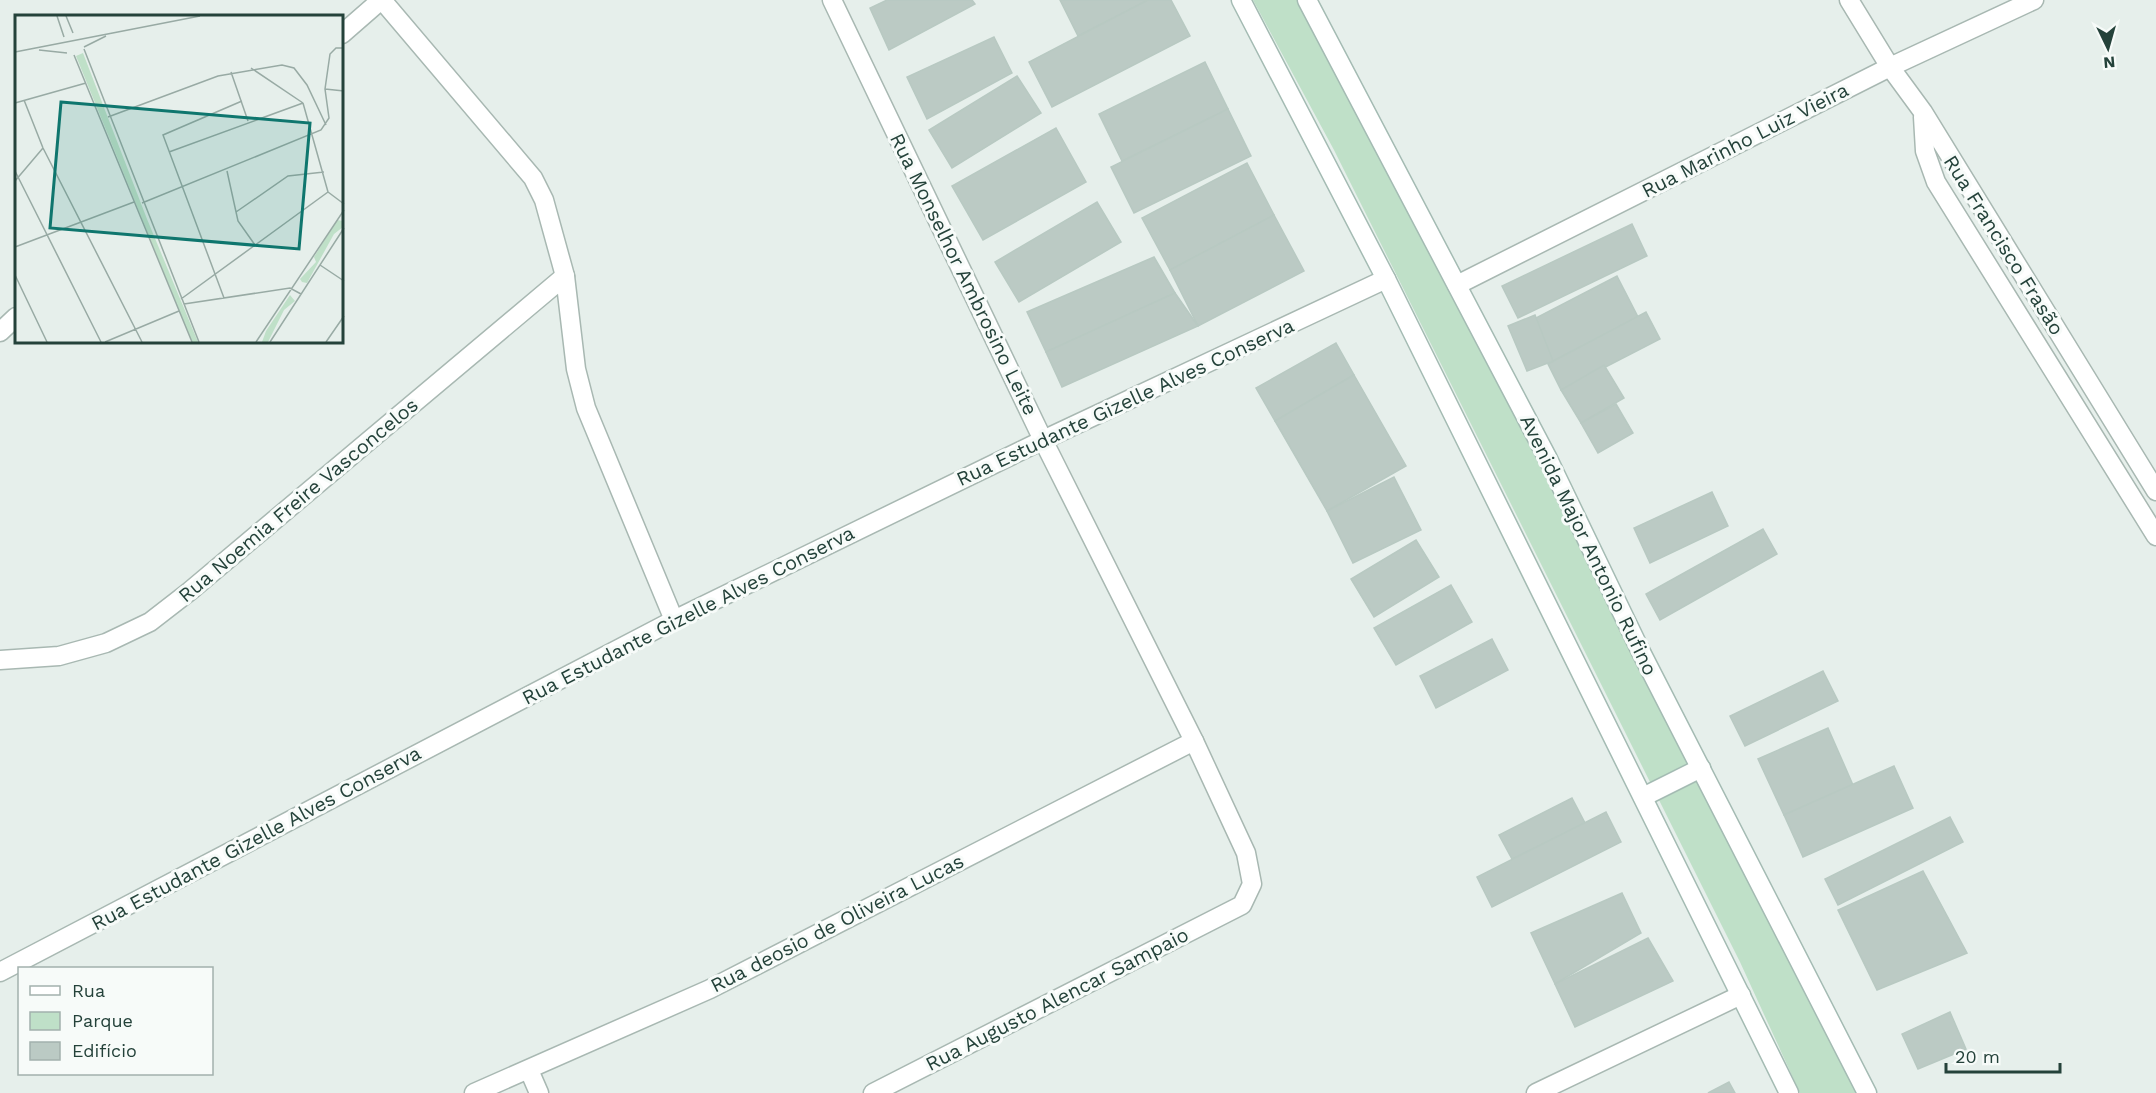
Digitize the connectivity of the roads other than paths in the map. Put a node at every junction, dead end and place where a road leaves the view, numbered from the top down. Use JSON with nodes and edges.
{"nodes":[{"id":1,"x":381,"y":0,"type":"edge"},
{"id":2,"x":832,"y":0,"type":"edge"},
{"id":3,"x":1241,"y":0,"type":"edge"},
{"id":4,"x":1307,"y":0,"type":"edge"},
{"id":5,"x":1849,"y":0,"type":"edge"},
{"id":6,"x":2034,"y":0,"type":"edge"},
{"id":7,"x":344,"y":32,"type":"edge"},
{"id":8,"x":1890,"y":67,"type":"junction"},
{"id":9,"x":1923,"y":112,"type":"junction"},
{"id":10,"x":566,"y":276,"type":"junction"},
{"id":11,"x":1386,"y":279,"type":"junction"},
{"id":12,"x":1457,"y":285,"type":"junction"},
{"id":13,"x":15,"y":318,"type":"edge"},
{"id":14,"x":0,"y":332,"type":"edge"},
{"id":15,"x":1043,"y":440,"type":"junction"},
{"id":16,"x":2156,"y":491,"type":"edge"},
{"id":17,"x":2156,"y":536,"type":"edge"},
{"id":18,"x":674,"y":620,"type":"junction"},
{"id":19,"x":0,"y":660,"type":"edge"},
{"id":20,"x":1194,"y":741,"type":"junction"},
{"id":21,"x":1701,"y":768,"type":"junction"},
{"id":22,"x":1643,"y":797,"type":"junction"},
{"id":23,"x":1242,"y":905,"type":"joint"},
{"id":24,"x":0,"y":972,"type":"edge"},
{"id":25,"x":1741,"y":995,"type":"junction"},
{"id":26,"x":529,"y":1070,"type":"junction"},
{"id":27,"x":474,"y":1093,"type":"edge"},
{"id":28,"x":539,"y":1093,"type":"edge"},
{"id":29,"x":873,"y":1093,"type":"edge"},
{"id":30,"x":1536,"y":1093,"type":"edge"},
{"id":31,"x":1789,"y":1093,"type":"edge"},
{"id":32,"x":1867,"y":1093,"type":"edge"}],
"edges":[{"from":1,"to":7,"type":"street"},
{"from":1,"to":10,"type":"street"},
{"from":2,"to":15,"type":"street","name":"Rua Monselhor Ambrosino Leite"},
{"from":3,"to":11,"type":"street"},
{"from":4,"to":12,"type":"street","name":"Avenida Major Antonio Rufino"},
{"from":5,"to":8,"type":"street","name":"Rua Francisco Frasão"},
{"from":6,"to":8,"type":"street","name":"Rua Marinho Luiz Vieira"},
{"from":8,"to":9,"type":"street","name":"Rua Francisco Frasão"},
{"from":8,"to":12,"type":"street","name":"Rua Marinho Luiz Vieira"},
{"from":9,"to":16,"type":"street","name":"Rua Francisco Frasão"},
{"from":9,"to":17,"type":"street"},
{"from":10,"to":18,"type":"street"},
{"from":10,"to":19,"type":"street","name":"Rua Noemia Freire Vasconcelos"},
{"from":11,"to":15,"type":"street","name":"Rua Estudante Gizelle Alves Conserva"},
{"from":11,"to":22,"type":"street"},
{"from":12,"to":21,"type":"street","name":"Avenida Major Antonio Rufino"},
{"from":13,"to":14,"type":"street"},
{"from":15,"to":18,"type":"street","name":"Rua Estudante Gizelle Alves Conserva"},
{"from":15,"to":20,"type":"street","name":"Rua Monselhor Ambrosino Leite"},
{"from":18,"to":24,"type":"street","name":"Rua Estudante Gizelle Alves Conserva"},
{"from":20,"to":23,"type":"street","name":"Rua Monselhor Ambrosino Leite"},
{"from":20,"to":26,"type":"street","name":"Rua deosio de Oliveira Lucas"},
{"from":21,"to":22,"type":"street"},
{"from":21,"to":32,"type":"street","name":"Avenida Major Antonio Rufino"},
{"from":22,"to":25,"type":"street"},
{"from":23,"to":29,"type":"street","name":"Rua Augusto Alencar Sampaio"},
{"from":25,"to":30,"type":"street"},
{"from":25,"to":31,"type":"street"},
{"from":26,"to":27,"type":"street","name":"Rua deosio de Oliveira Lucas"},
{"from":26,"to":28,"type":"street"}]}
